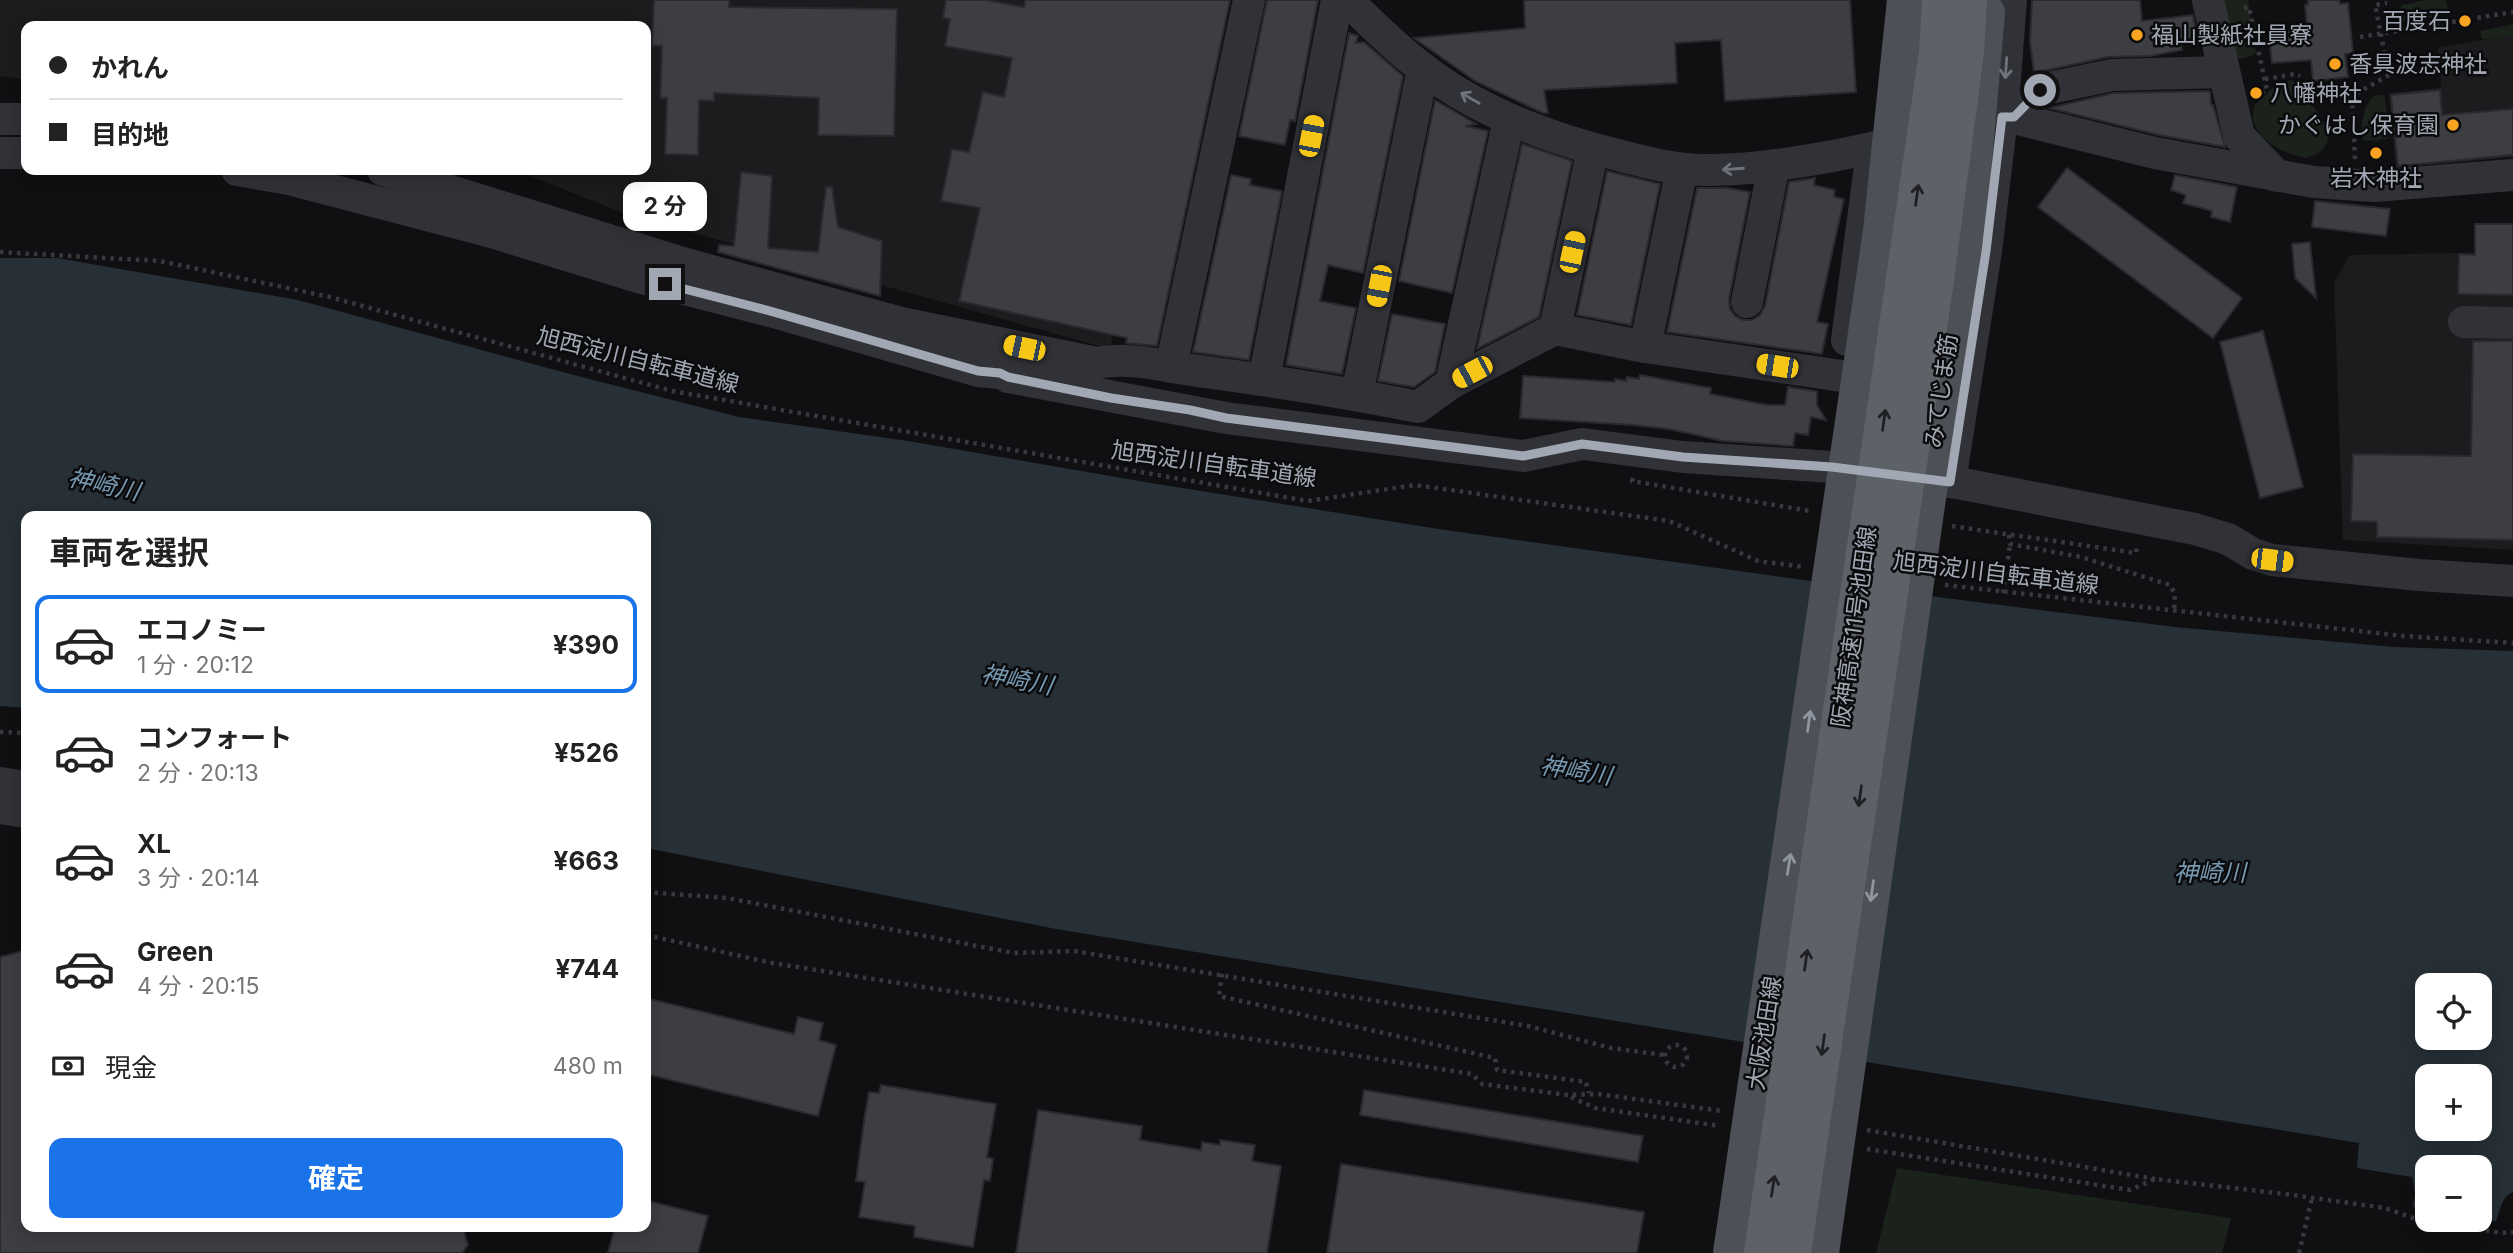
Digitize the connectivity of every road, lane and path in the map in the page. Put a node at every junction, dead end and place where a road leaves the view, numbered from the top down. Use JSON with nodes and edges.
{"nodes":[{"id":1,"x":1249,"y":0,"type":"edge"},
{"id":2,"x":1337,"y":0,"type":"edge"},
{"id":3,"x":1346,"y":0,"type":"edge"},
{"id":4,"x":1889,"y":0,"type":"edge"},
{"id":5,"x":1906,"y":0,"type":"edge"},
{"id":6,"x":1941,"y":0,"type":"edge"},
{"id":7,"x":1968,"y":0,"type":"edge"},
{"id":8,"x":1987,"y":0,"type":"edge"},
{"id":9,"x":2011,"y":0,"type":"edge"},
{"id":10,"x":2208,"y":0,"type":"edge"},
{"id":11,"x":2387,"y":3,"type":"dead end"},
{"id":12,"x":2244,"y":8,"type":"dead end"},
{"id":13,"x":2513,"y":12,"type":"edge"},
{"id":14,"x":2381,"y":34,"type":"junction"},
{"id":15,"x":2360,"y":37,"type":"dead end"},
{"id":16,"x":1423,"y":69,"type":"junction"},
{"id":17,"x":2224,"y":72,"type":"junction"},
{"id":18,"x":2300,"y":76,"type":"dead end"},
{"id":19,"x":2265,"y":79,"type":"junction"},
{"id":20,"x":2261,"y":92,"type":"dead end"},
{"id":21,"x":2008,"y":117,"type":"junction"},
{"id":22,"x":0,"y":119,"type":"edge"},
{"id":23,"x":21,"y":119,"type":"edge"},
{"id":24,"x":1509,"y":120,"type":"junction"},
{"id":25,"x":2375,"y":133,"type":"dead end"},
{"id":26,"x":2376,"y":142,"type":"dead end"},
{"id":27,"x":1873,"y":148,"type":"junction"},
{"id":28,"x":1593,"y":149,"type":"junction"},
{"id":29,"x":0,"y":153,"type":"edge"},
{"id":30,"x":21,"y":153,"type":"edge"},
{"id":31,"x":1774,"y":165,"type":"junction"},
{"id":32,"x":1682,"y":169,"type":"junction"},
{"id":33,"x":266,"y":175,"type":"edge"},
{"id":34,"x":399,"y":175,"type":"edge"},
{"id":35,"x":2513,"y":175,"type":"edge"},
{"id":36,"x":2277,"y":176,"type":"junction"},
{"id":37,"x":2357,"y":185,"type":"junction"},
{"id":38,"x":0,"y":252,"type":"edge"},
{"id":39,"x":1747,"y":302,"type":"dead end"},
{"id":40,"x":2464,"y":322,"type":"dead end"},
{"id":41,"x":2513,"y":323,"type":"edge"},
{"id":42,"x":1555,"y":329,"type":"junction"},
{"id":43,"x":1645,"y":347,"type":"junction"},
{"id":44,"x":1171,"y":367,"type":"junction"},
{"id":45,"x":1842,"y":376,"type":"junction"},
{"id":46,"x":1264,"y":380,"type":"junction"},
{"id":47,"x":1451,"y":383,"type":"junction"},
{"id":48,"x":1357,"y":394,"type":"junction"},
{"id":49,"x":1832,"y":467,"type":"junction"},
{"id":50,"x":1950,"y":482,"type":"junction"},
{"id":51,"x":2009,"y":535,"type":"dead end"},
{"id":52,"x":2010,"y":544,"type":"junction"},
{"id":53,"x":1812,"y":568,"type":"dead end"},
{"id":54,"x":2513,"y":581,"type":"edge"},
{"id":55,"x":1935,"y":584,"type":"dead end"},
{"id":56,"x":2003,"y":593,"type":"junction"},
{"id":57,"x":2174,"y":611,"type":"junction"},
{"id":58,"x":2513,"y":643,"type":"edge"},
{"id":59,"x":0,"y":732,"type":"edge"},
{"id":60,"x":21,"y":733,"type":"edge"},
{"id":61,"x":0,"y":783,"type":"edge"},
{"id":62,"x":21,"y":786,"type":"edge"},
{"id":63,"x":0,"y":808,"type":"edge"},
{"id":64,"x":21,"y":811,"type":"edge"},
{"id":65,"x":651,"y":892,"type":"edge"},
{"id":66,"x":651,"y":935,"type":"edge"},
{"id":67,"x":1222,"y":974,"type":"junction"},
{"id":68,"x":1664,"y":1055,"type":"junction"},
{"id":69,"x":1589,"y":1093,"type":"junction"},
{"id":70,"x":1568,"y":1096,"type":"junction"},
{"id":71,"x":1738,"y":1121,"type":"junction"},
{"id":72,"x":1856,"y":1123,"type":"junction"},
{"id":73,"x":1867,"y":1149,"type":"dead end"},
{"id":74,"x":2155,"y":1179,"type":"junction"},
{"id":75,"x":2312,"y":1198,"type":"junction"},
{"id":76,"x":2513,"y":1232,"type":"edge"},
{"id":77,"x":1732,"y":1253,"type":"edge"},
{"id":78,"x":1763,"y":1253,"type":"edge"},
{"id":79,"x":1792,"y":1253,"type":"edge"},
{"id":80,"x":1820,"y":1253,"type":"edge"},
{"id":81,"x":2299,"y":1253,"type":"edge"}],
"edges":[{"from":1,"to":44,"type":"street"},
{"from":2,"to":46,"type":"street"},
{"from":3,"to":16,"type":"street"},
{"from":4,"to":27,"type":"street"},
{"from":71,"to":5,"type":"main road","name":"大阪池田線","one_way":true},
{"from":78,"to":6,"type":"highway","name":"阪神高速11号池田線","one_way":true},
{"from":7,"to":79,"type":"highway","name":"阪神高速11号池田線","one_way":true},
{"from":8,"to":72,"type":"main road","name":"みてじま筋","one_way":true},
{"from":9,"to":21,"type":"street","one_way":true},
{"from":10,"to":17,"type":"street"},
{"from":11,"to":14,"type":"path"},
{"from":12,"to":19,"type":"path"},
{"from":13,"to":14,"type":"path"},
{"from":14,"to":15,"type":"path"},
{"from":14,"to":37,"type":"path"},
{"from":24,"to":16,"type":"street","one_way":true},
{"from":16,"to":48,"type":"street"},
{"from":17,"to":21,"type":"street"},
{"from":17,"to":36,"type":"street"},
{"from":18,"to":19,"type":"path"},
{"from":19,"to":20,"type":"path"},
{"from":21,"to":27,"type":"street"},
{"from":21,"to":36,"type":"street"},
{"from":21,"to":50,"type":"street"},
{"from":22,"to":23,"type":"street"},
{"from":24,"to":28,"type":"street"},
{"from":24,"to":47,"type":"street"},
{"from":25,"to":26,"type":"path"},
{"from":27,"to":31,"type":"street"},
{"from":27,"to":45,"type":"street"},
{"from":28,"to":32,"type":"street"},
{"from":28,"to":42,"type":"street"},
{"from":29,"to":30,"type":"street"},
{"from":31,"to":32,"type":"street","one_way":true},
{"from":31,"to":39,"type":"street"},
{"from":32,"to":43,"type":"street"},
{"from":33,"to":49,"type":"street"},
{"from":34,"to":44,"type":"street"},
{"from":35,"to":37,"type":"street"},
{"from":36,"to":37,"type":"street"},
{"from":38,"to":53,"type":"path","name":"旭西淀川自転車道線"},
{"from":40,"to":41,"type":"street"},
{"from":42,"to":43,"type":"street"},
{"from":42,"to":47,"type":"street"},
{"from":43,"to":45,"type":"street"},
{"from":44,"to":46,"type":"street"},
{"from":45,"to":49,"type":"street"},
{"from":46,"to":48,"type":"street"},
{"from":47,"to":48,"type":"street"},
{"from":49,"to":50,"type":"street"},
{"from":50,"to":54,"type":"street"},
{"from":51,"to":52,"type":"path"},
{"from":52,"to":56,"type":"path"},
{"from":52,"to":57,"type":"path"},
{"from":55,"to":56,"type":"path","name":"旭西淀川自転車道線"},
{"from":56,"to":57,"type":"path","name":"旭西淀川自転車道線"},
{"from":57,"to":58,"type":"path","name":"旭西淀川自転車道線"},
{"from":59,"to":60,"type":"path"},
{"from":61,"to":62,"type":"street"},
{"from":63,"to":64,"type":"street"},
{"from":65,"to":67,"type":"path"},
{"from":66,"to":70,"type":"path"},
{"from":67,"to":68,"type":"path"},
{"from":67,"to":69,"type":"path"},
{"from":68,"to":68,"type":"path"},
{"from":69,"to":70,"type":"path"},
{"from":69,"to":71,"type":"path"},
{"from":70,"to":71,"type":"path"},
{"from":71,"to":77,"type":"main road","name":"大阪池田線"},
{"from":72,"to":74,"type":"path"},
{"from":72,"to":80,"type":"main road"},
{"from":73,"to":74,"type":"path"},
{"from":74,"to":75,"type":"path"},
{"from":75,"to":76,"type":"path"},
{"from":75,"to":81,"type":"path"}]}
